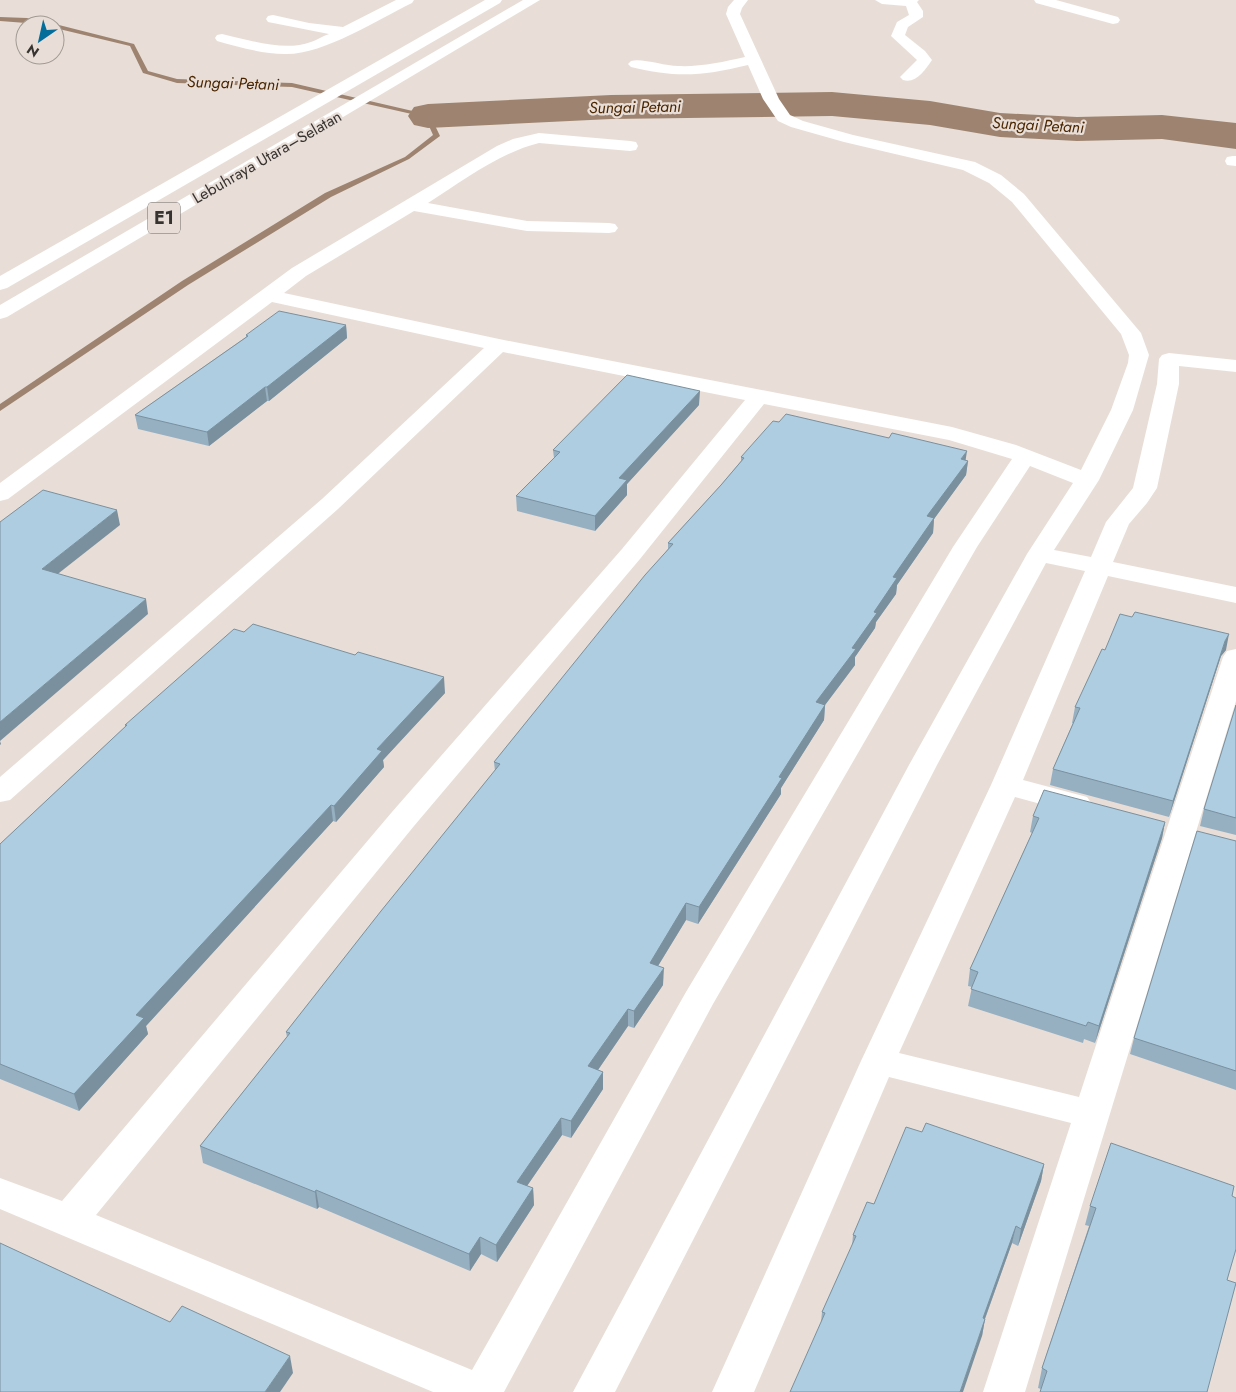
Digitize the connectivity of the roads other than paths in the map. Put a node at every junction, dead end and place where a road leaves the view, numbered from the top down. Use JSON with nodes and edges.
{"nodes":[{"id":1,"x":407,"y":0,"type":"edge"},
{"id":2,"x":495,"y":0,"type":"edge"},
{"id":3,"x":533,"y":0,"type":"edge"},
{"id":4,"x":741,"y":0,"type":"edge"},
{"id":5,"x":882,"y":0,"type":"edge"},
{"id":6,"x":1041,"y":0,"type":"edge"},
{"id":7,"x":911,"y":1,"type":"edge"},
{"id":8,"x":273,"y":20,"type":"dead end"},
{"id":9,"x":1113,"y":20,"type":"dead end"},
{"id":10,"x":344,"y":32,"type":"junction"},
{"id":11,"x":222,"y":38,"type":"dead end"},
{"id":12,"x":753,"y":60,"type":"junction"},
{"id":13,"x":636,"y":64,"type":"dead end"},
{"id":14,"x":908,"y":77,"type":"dead end"},
{"id":15,"x":630,"y":146,"type":"dead end"},
{"id":16,"x":412,"y":205,"type":"junction"},
{"id":17,"x":609,"y":228,"type":"dead end"},
{"id":18,"x":0,"y":284,"type":"edge"},
{"id":19,"x":268,"y":295,"type":"junction"},
{"id":20,"x":0,"y":313,"type":"edge"},
{"id":21,"x":499,"y":345,"type":"junction"},
{"id":22,"x":1152,"y":348,"type":"junction"},
{"id":23,"x":1236,"y":351,"type":"edge"},
{"id":24,"x":1236,"y":366,"type":"edge"},
{"id":25,"x":759,"y":396,"type":"junction"},
{"id":26,"x":1025,"y":457,"type":"junction"},
{"id":27,"x":1087,"y":480,"type":"junction"},
{"id":28,"x":0,"y":494,"type":"edge"},
{"id":29,"x":1039,"y":554,"type":"junction"},
{"id":30,"x":1098,"y":566,"type":"junction"},
{"id":31,"x":1236,"y":595,"type":"edge"},
{"id":32,"x":1236,"y":656,"type":"edge"},
{"id":33,"x":1006,"y":785,"type":"junction"},
{"id":34,"x":0,"y":793,"type":"edge"},
{"id":35,"x":1107,"y":812,"type":"edge"},
{"id":36,"x":878,"y":1061,"type":"junction"},
{"id":37,"x":1092,"y":1114,"type":"junction"},
{"id":38,"x":0,"y":1193,"type":"edge"},
{"id":39,"x":68,"y":1220,"type":"junction"},
{"id":40,"x":480,"y":1392,"type":"edge"},
{"id":41,"x":594,"y":1392,"type":"edge"},
{"id":42,"x":732,"y":1392,"type":"edge"},
{"id":43,"x":1004,"y":1392,"type":"edge"}],
"edges":[{"from":1,"to":10,"type":"main road"},
{"from":2,"to":18,"type":"main road","name":"Lebuhraya Utara–Selatan","number":"E1"},
{"from":3,"to":20,"type":"main road","name":"Lebuhraya Utara–Selatan","number":"E1"},
{"from":4,"to":12,"type":"main road"},
{"from":5,"to":7,"type":"main road"},
{"from":6,"to":9,"type":"main road"},
{"from":7,"to":14,"type":"main road"},
{"from":8,"to":10,"type":"main road"},
{"from":10,"to":11,"type":"main road"},
{"from":12,"to":13,"type":"main road"},
{"from":12,"to":22,"type":"main road"},
{"from":15,"to":16,"type":"main road"},
{"from":16,"to":17,"type":"main road"},
{"from":16,"to":19,"type":"main road"},
{"from":19,"to":21,"type":"main road"},
{"from":19,"to":28,"type":"main road"},
{"from":21,"to":25,"type":"main road"},
{"from":21,"to":34,"type":"main road"},
{"from":22,"to":23,"type":"main road"},
{"from":22,"to":24,"type":"main road"},
{"from":22,"to":27,"type":"main road"},
{"from":22,"to":30,"type":"main road"},
{"from":25,"to":26,"type":"main road"},
{"from":25,"to":39,"type":"main road"},
{"from":26,"to":27,"type":"main road"},
{"from":26,"to":40,"type":"main road"},
{"from":27,"to":29,"type":"main road"},
{"from":29,"to":30,"type":"main road"},
{"from":29,"to":41,"type":"main road"},
{"from":30,"to":31,"type":"main road"},
{"from":30,"to":33,"type":"main road"},
{"from":32,"to":37,"type":"main road"},
{"from":33,"to":35,"type":"main road"},
{"from":33,"to":36,"type":"main road"},
{"from":36,"to":37,"type":"main road"},
{"from":36,"to":42,"type":"main road"},
{"from":37,"to":43,"type":"main road"},
{"from":38,"to":39,"type":"main road"},
{"from":39,"to":40,"type":"main road"}]}
